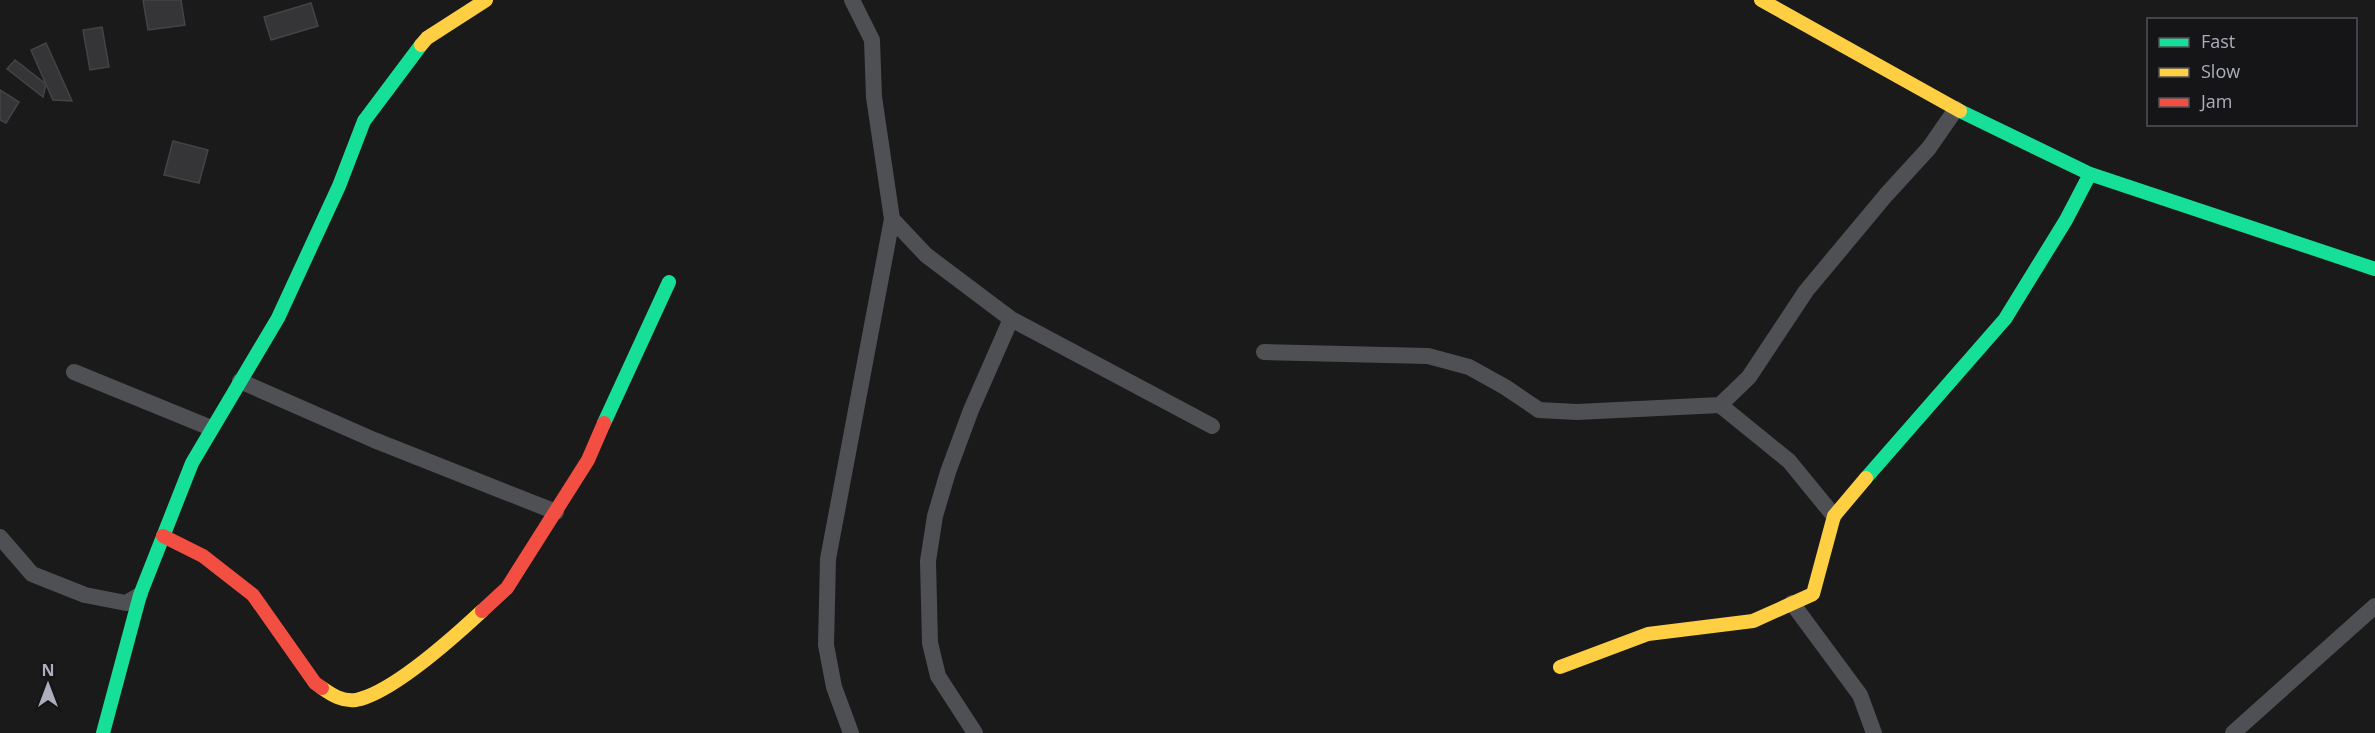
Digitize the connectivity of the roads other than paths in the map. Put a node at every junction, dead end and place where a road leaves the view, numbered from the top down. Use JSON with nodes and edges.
{"nodes":[{"id":1,"x":486,"y":0,"type":"edge"},
{"id":2,"x":852,"y":0,"type":"edge"},
{"id":3,"x":1761,"y":0,"type":"edge"},
{"id":4,"x":1956,"y":109,"type":"junction"},
{"id":5,"x":2090,"y":174,"type":"junction"},
{"id":6,"x":892,"y":219,"type":"junction"},
{"id":7,"x":2375,"y":269,"type":"edge"},
{"id":8,"x":669,"y":282,"type":"dead end"},
{"id":9,"x":1011,"y":319,"type":"junction"},
{"id":10,"x":1264,"y":352,"type":"dead end"},
{"id":11,"x":75,"y":372,"type":"dead end"},
{"id":12,"x":240,"y":381,"type":"junction"},
{"id":13,"x":1720,"y":405,"type":"junction"},
{"id":14,"x":1212,"y":426,"type":"dead end"},
{"id":15,"x":210,"y":428,"type":"junction"},
{"id":16,"x":556,"y":512,"type":"junction"},
{"id":17,"x":1834,"y":516,"type":"junction"},
{"id":18,"x":163,"y":536,"type":"junction"},
{"id":19,"x":0,"y":537,"type":"edge"},
{"id":20,"x":140,"y":595,"type":"junction"},
{"id":21,"x":1792,"y":603,"type":"junction"},
{"id":22,"x":2375,"y":606,"type":"edge"},
{"id":23,"x":1560,"y":667,"type":"dead end"},
{"id":24,"x":103,"y":733,"type":"edge"},
{"id":25,"x":851,"y":733,"type":"edge"},
{"id":26,"x":975,"y":733,"type":"edge"},
{"id":27,"x":1874,"y":733,"type":"edge"},
{"id":28,"x":2233,"y":733,"type":"edge"}],
"edges":[{"from":1,"to":12,"type":"street"},
{"from":2,"to":6,"type":"street"},
{"from":3,"to":4,"type":"street"},
{"from":4,"to":5,"type":"street"},
{"from":4,"to":13,"type":"street"},
{"from":5,"to":7,"type":"street"},
{"from":5,"to":17,"type":"street"},
{"from":6,"to":9,"type":"street"},
{"from":6,"to":25,"type":"street"},
{"from":8,"to":16,"type":"street"},
{"from":9,"to":14,"type":"street"},
{"from":9,"to":26,"type":"street"},
{"from":10,"to":13,"type":"street"},
{"from":11,"to":15,"type":"street"},
{"from":12,"to":15,"type":"street"},
{"from":12,"to":16,"type":"street"},
{"from":13,"to":17,"type":"street"},
{"from":15,"to":18,"type":"street"},
{"from":16,"to":18,"type":"street"},
{"from":17,"to":21,"type":"street"},
{"from":18,"to":20,"type":"street"},
{"from":19,"to":20,"type":"street"},
{"from":20,"to":24,"type":"street"},
{"from":21,"to":23,"type":"street"},
{"from":21,"to":27,"type":"street"},
{"from":22,"to":28,"type":"street"}]}
